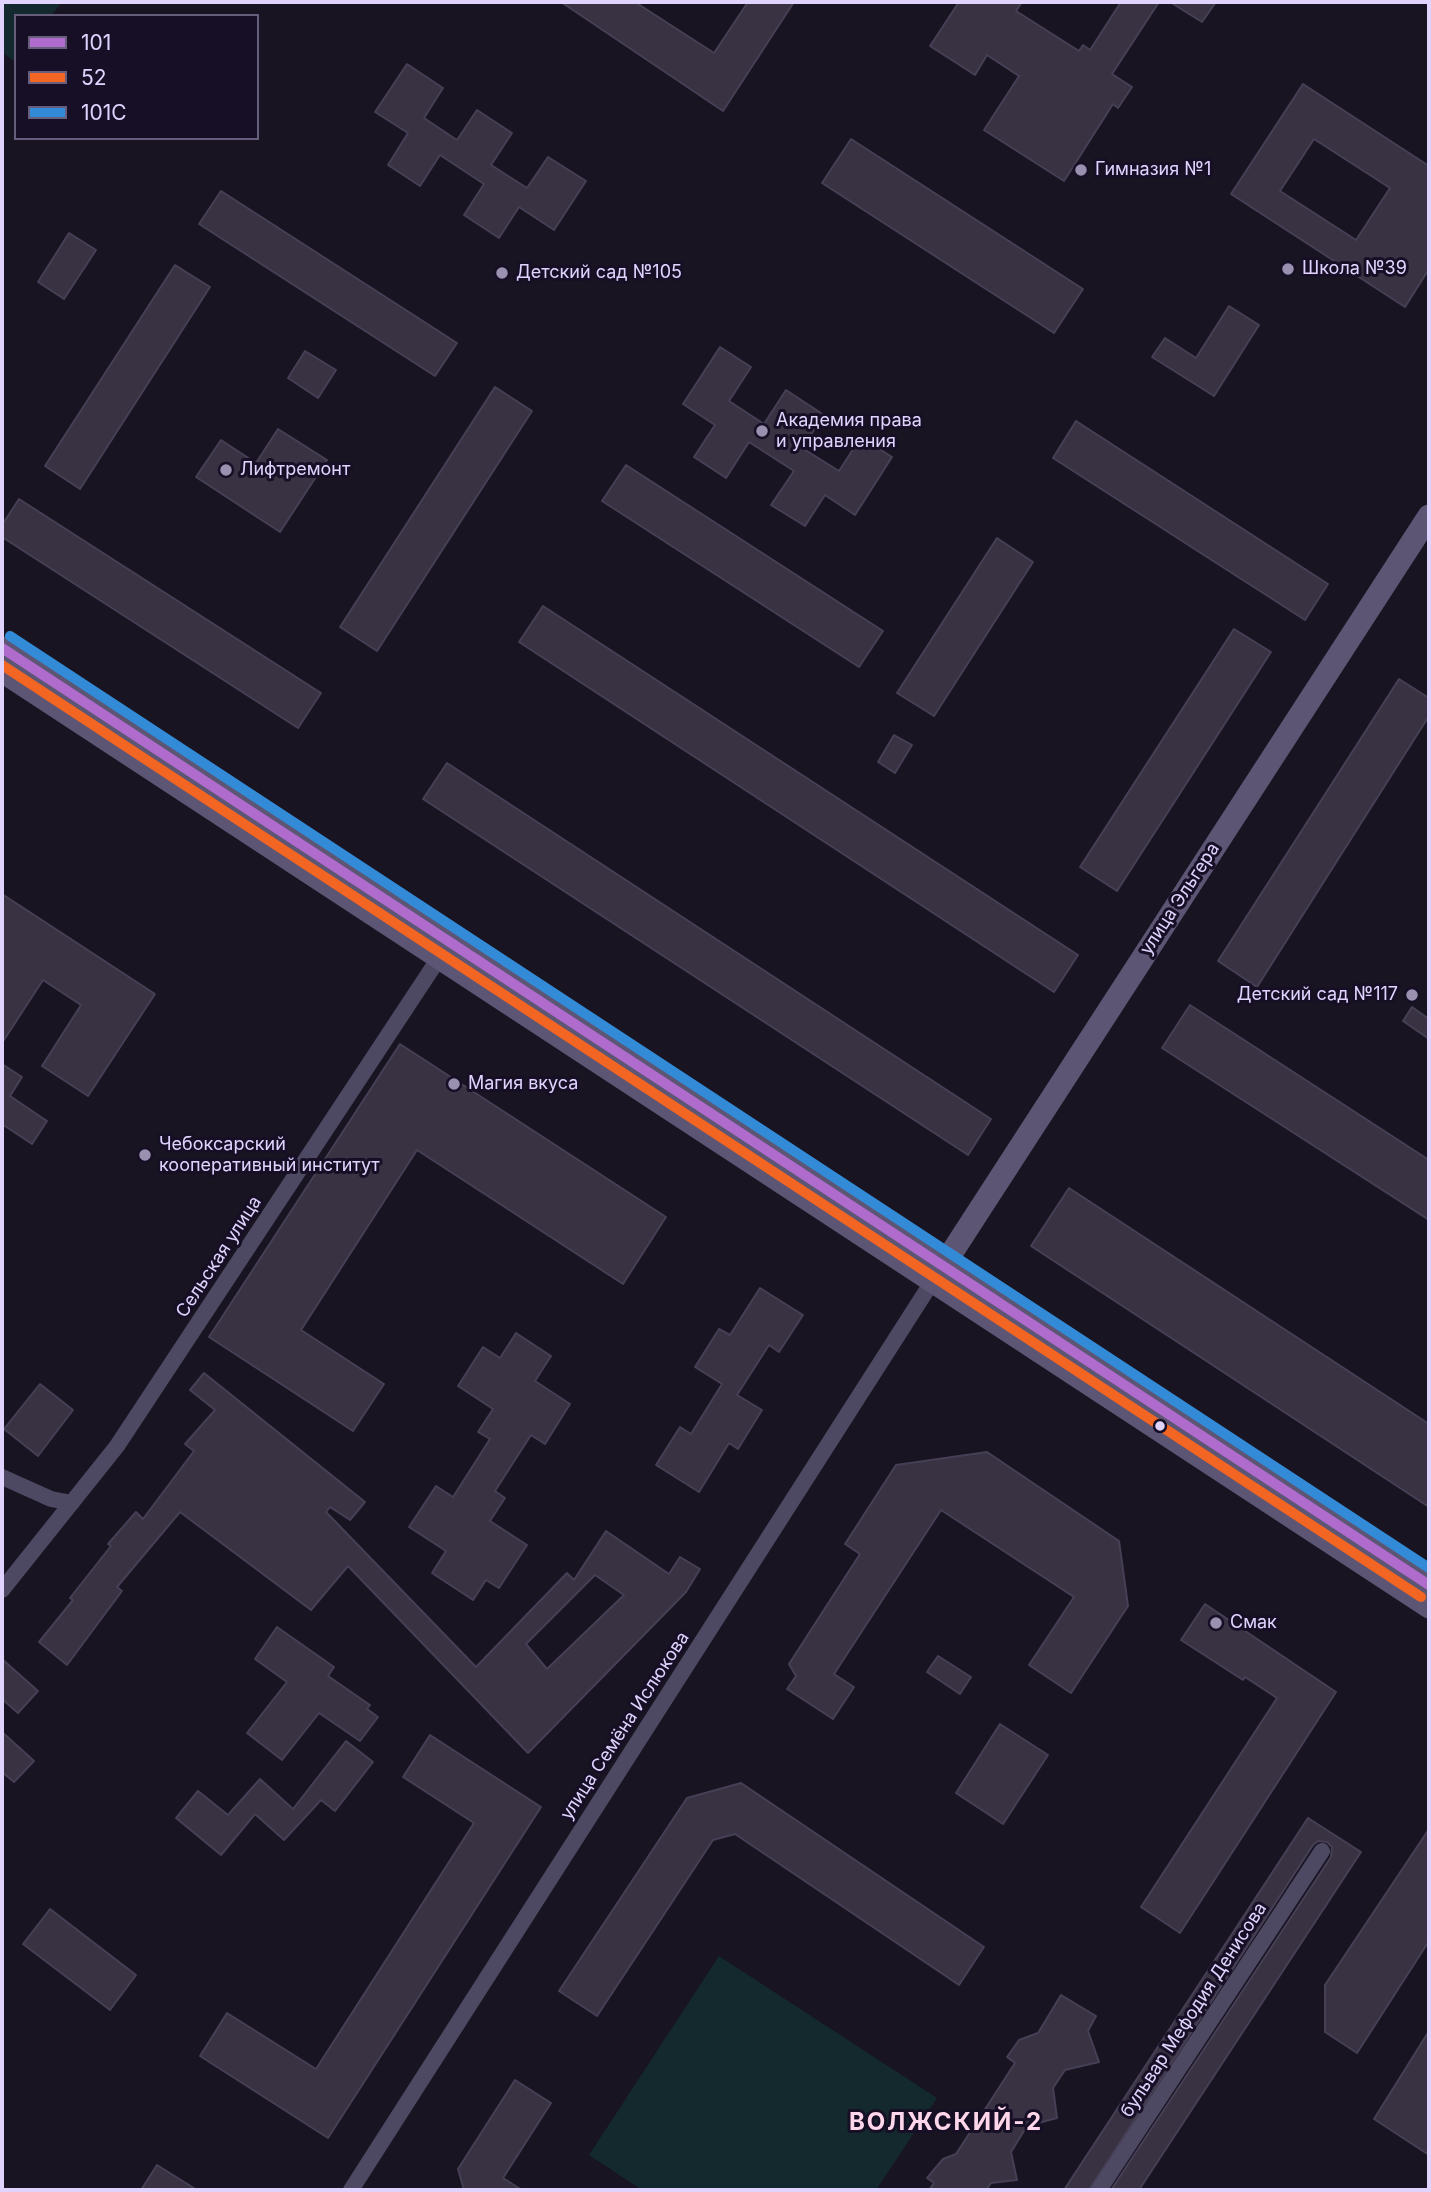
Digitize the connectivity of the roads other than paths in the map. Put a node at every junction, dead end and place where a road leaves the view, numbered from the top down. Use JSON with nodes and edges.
{"nodes":[{"id":1,"x":1429,"y":516,"type":"edge"},
{"id":2,"x":2,"y":648,"type":"edge"},
{"id":3,"x":2,"y":671,"type":"edge"},
{"id":4,"x":339,"y":882,"type":"junction"},
{"id":5,"x":443,"y":950,"type":"junction"},
{"id":6,"x":937,"y":1275,"type":"junction"},
{"id":7,"x":2,"y":1477,"type":"edge"},
{"id":8,"x":72,"y":1503,"type":"junction"},
{"id":9,"x":1429,"y":1585,"type":"edge"},
{"id":10,"x":2,"y":1590,"type":"edge"},
{"id":11,"x":1429,"y":1607,"type":"edge"},
{"id":12,"x":1321,"y":1851,"type":"dead end"},
{"id":13,"x":351,"y":2190,"type":"edge"},
{"id":14,"x":1099,"y":2190,"type":"edge"}],
"edges":[{"from":1,"to":6,"type":"main road","name":"улица Эльгера"},
{"from":2,"to":4,"type":"main road"},
{"from":3,"to":4,"type":"main road"},
{"from":4,"to":5,"type":"main road"},
{"from":5,"to":6,"type":"main road"},
{"from":5,"to":8,"type":"street","name":"Сельская улица"},
{"from":6,"to":9,"type":"main road"},
{"from":6,"to":11,"type":"main road"},
{"from":6,"to":13,"type":"street","name":"улица Семёна Ислюкова"},
{"from":7,"to":8,"type":"street"},
{"from":8,"to":10,"type":"street","name":"Сельская улица"},
{"from":12,"to":14,"type":"street","name":"бульвар Мефодия Денисова"}]}
